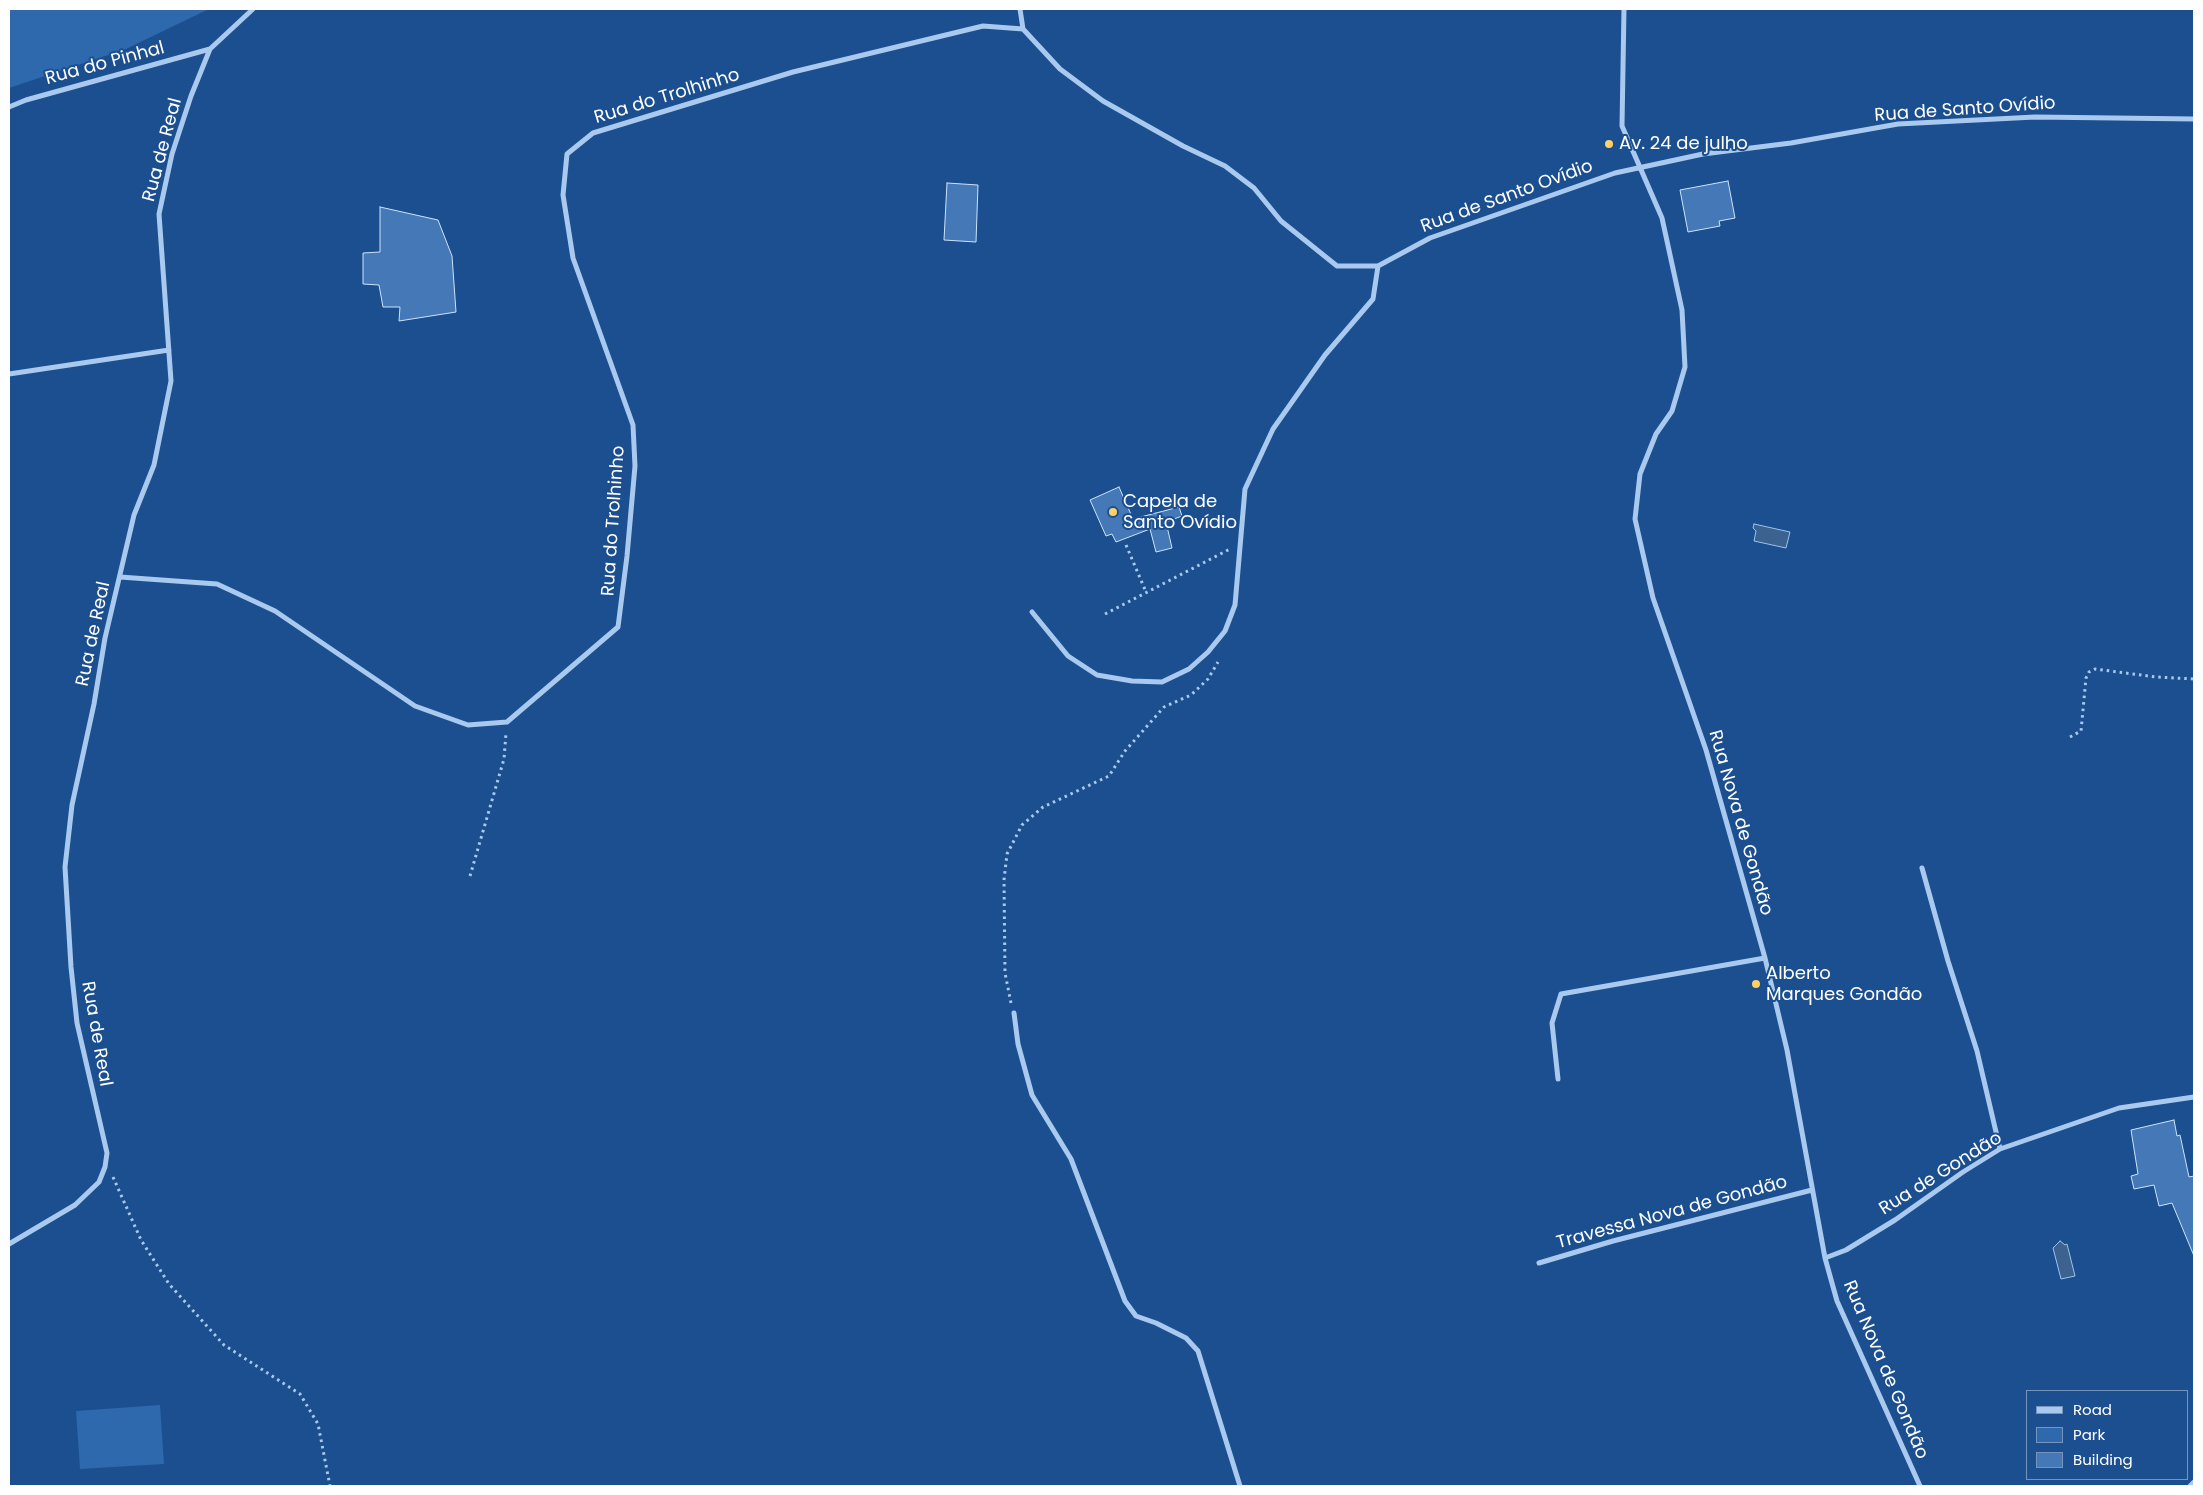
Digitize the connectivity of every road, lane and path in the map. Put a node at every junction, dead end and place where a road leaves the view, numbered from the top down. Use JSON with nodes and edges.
{"nodes":[{"id":1,"x":253,"y":9,"type":"edge"},
{"id":2,"x":1020,"y":9,"type":"edge"},
{"id":3,"x":1624,"y":9,"type":"edge"},
{"id":4,"x":1023,"y":29,"type":"junction"},
{"id":5,"x":210,"y":49,"type":"junction"},
{"id":6,"x":9,"y":107,"type":"edge"},
{"id":7,"x":2194,"y":119,"type":"edge"},
{"id":8,"x":1640,"y":166,"type":"junction"},
{"id":9,"x":1378,"y":266,"type":"junction"},
{"id":10,"x":169,"y":350,"type":"junction"},
{"id":11,"x":9,"y":374,"type":"edge"},
{"id":12,"x":1241,"y":543,"type":"junction"},
{"id":13,"x":1126,"y":545,"type":"dead end"},
{"id":14,"x":120,"y":577,"type":"junction"},
{"id":15,"x":1146,"y":592,"type":"junction"},
{"id":16,"x":1032,"y":612,"type":"dead end"},
{"id":17,"x":1105,"y":614,"type":"dead end"},
{"id":18,"x":1218,"y":662,"type":"dead end"},
{"id":19,"x":2194,"y":679,"type":"edge"},
{"id":20,"x":506,"y":722,"type":"junction"},
{"id":21,"x":2070,"y":736,"type":"dead end"},
{"id":22,"x":1922,"y":868,"type":"dead end"},
{"id":23,"x":470,"y":876,"type":"dead end"},
{"id":24,"x":1765,"y":958,"type":"junction"},
{"id":25,"x":1014,"y":1013,"type":"joint"},
{"id":26,"x":1558,"y":1079,"type":"dead end"},
{"id":27,"x":2194,"y":1097,"type":"edge"},
{"id":28,"x":2000,"y":1149,"type":"junction"},
{"id":29,"x":105,"y":1167,"type":"junction"},
{"id":30,"x":1812,"y":1190,"type":"junction"},
{"id":31,"x":9,"y":1244,"type":"edge"},
{"id":32,"x":1825,"y":1258,"type":"junction"},
{"id":33,"x":1539,"y":1263,"type":"dead end"},
{"id":34,"x":2194,"y":1482,"type":"edge"},
{"id":35,"x":330,"y":1486,"type":"edge"},
{"id":36,"x":1240,"y":1486,"type":"edge"},
{"id":37,"x":1920,"y":1486,"type":"edge"},
{"id":38,"x":2190,"y":1486,"type":"edge"}],
"edges":[{"from":1,"to":5,"type":"street","name":"Rua de Real"},
{"from":2,"to":4,"type":"street"},
{"from":3,"to":8,"type":"street","name":"Rua Nova de Gondão"},
{"from":4,"to":9,"type":"street","name":"Rua de Santo Ovídio"},
{"from":4,"to":20,"type":"street","name":"Rua do Trolhinho"},
{"from":5,"to":6,"type":"street","name":"Rua do Pinhal"},
{"from":5,"to":10,"type":"street","name":"Rua de Real"},
{"from":7,"to":8,"type":"street","name":"Rua de Santo Ovídio"},
{"from":8,"to":9,"type":"street","name":"Rua de Santo Ovídio"},
{"from":8,"to":24,"type":"street","name":"Rua Nova de Gondão"},
{"from":9,"to":12,"type":"street"},
{"from":10,"to":11,"type":"street"},
{"from":10,"to":14,"type":"street","name":"Rua de Real"},
{"from":12,"to":15,"type":"path"},
{"from":12,"to":16,"type":"street"},
{"from":13,"to":15,"type":"path"},
{"from":14,"to":20,"type":"street"},
{"from":14,"to":29,"type":"street","name":"Rua de Real"},
{"from":15,"to":17,"type":"path"},
{"from":18,"to":25,"type":"path"},
{"from":19,"to":21,"type":"path"},
{"from":20,"to":23,"type":"path"},
{"from":22,"to":28,"type":"street"},
{"from":24,"to":26,"type":"street"},
{"from":24,"to":30,"type":"street","name":"Rua Nova de Gondão"},
{"from":25,"to":36,"type":"street"},
{"from":27,"to":28,"type":"street","name":"Rua de Gondão"},
{"from":28,"to":32,"type":"street","name":"Rua de Gondão"},
{"from":29,"to":31,"type":"street"},
{"from":29,"to":35,"type":"path"},
{"from":30,"to":32,"type":"street","name":"Rua Nova de Gondão"},
{"from":30,"to":33,"type":"street","name":"Travessa Nova de Gondão"},
{"from":32,"to":37,"type":"street","name":"Rua Nova de Gondão"},
{"from":34,"to":38,"type":"street"}]}
